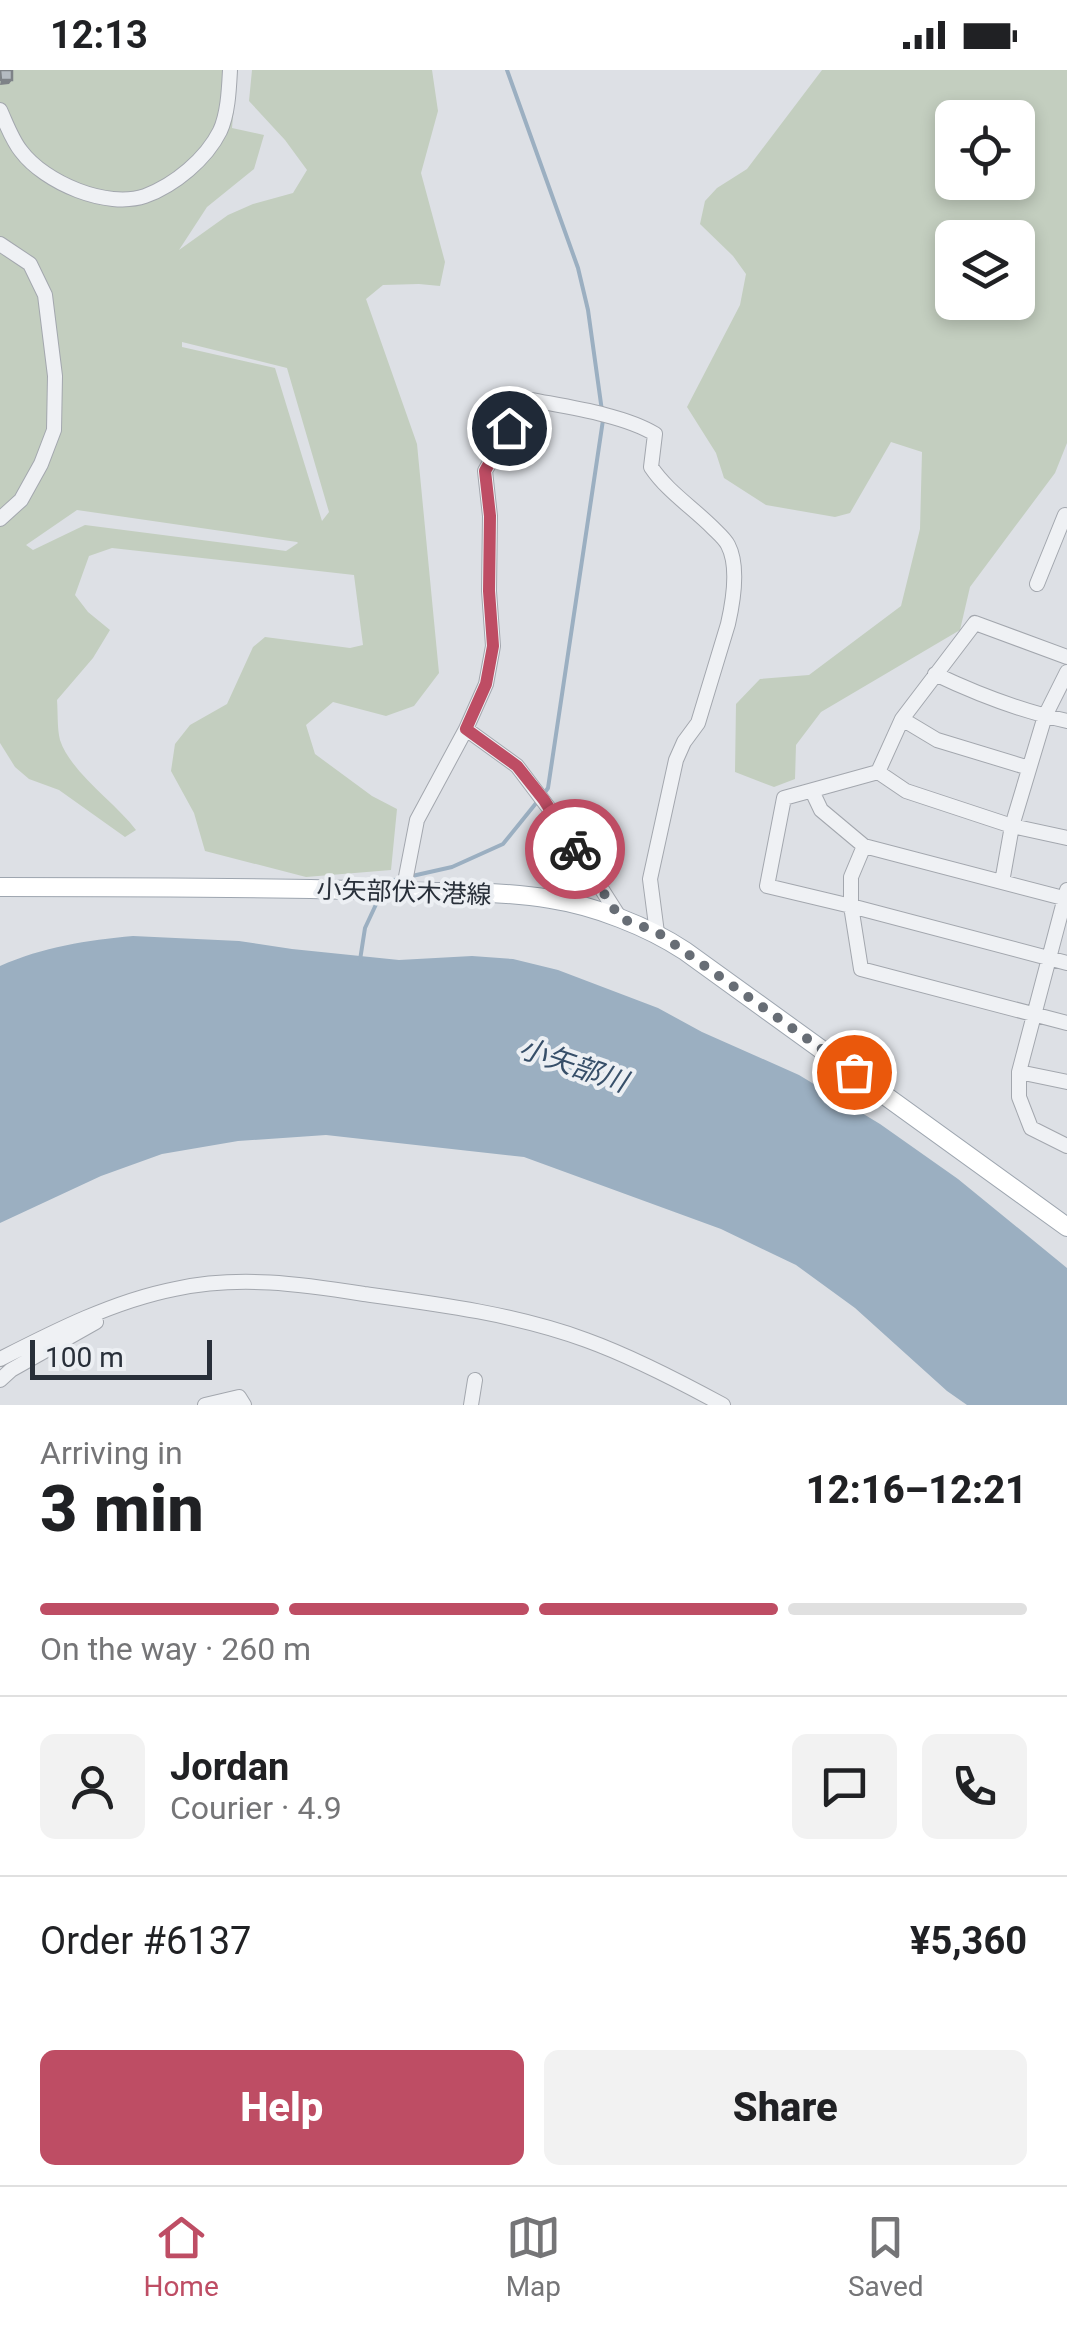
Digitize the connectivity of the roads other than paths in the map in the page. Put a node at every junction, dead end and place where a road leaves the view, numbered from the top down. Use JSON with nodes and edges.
{"nodes":[{"id":1,"x":230,"y":70,"type":"edge"},
{"id":2,"x":0,"y":110,"type":"edge"},
{"id":3,"x":0,"y":244,"type":"edge"},
{"id":4,"x":1066,"y":514,"type":"edge"},
{"id":5,"x":0,"y":519,"type":"edge"},
{"id":6,"x":1037,"y":584,"type":"dead end"},
{"id":7,"x":1067,"y":657,"type":"edge"},
{"id":8,"x":1067,"y":672,"type":"edge"},
{"id":9,"x":934,"y":674,"type":"junction"},
{"id":10,"x":1045,"y":716,"type":"junction"},
{"id":11,"x":902,"y":719,"type":"junction"},
{"id":12,"x":1067,"y":720,"type":"edge"},
{"id":13,"x":466,"y":729,"type":"junction"},
{"id":14,"x":1029,"y":768,"type":"junction"},
{"id":15,"x":878,"y":772,"type":"junction"},
{"id":16,"x":812,"y":791,"type":"junction"},
{"id":17,"x":1012,"y":826,"type":"junction"},
{"id":18,"x":1067,"y":838,"type":"edge"},
{"id":19,"x":864,"y":846,"type":"junction"},
{"id":20,"x":1002,"y":882,"type":"junction"},
{"id":21,"x":0,"y":887,"type":"edge"},
{"id":22,"x":403,"y":892,"type":"junction"},
{"id":23,"x":1066,"y":896,"type":"edge"},
{"id":24,"x":851,"y":906,"type":"junction"},
{"id":25,"x":620,"y":918,"type":"junction"},
{"id":26,"x":657,"y":932,"type":"junction"},
{"id":27,"x":1049,"y":958,"type":"junction"},
{"id":28,"x":1067,"y":963,"type":"edge"},
{"id":29,"x":1034,"y":1014,"type":"junction"},
{"id":30,"x":1067,"y":1023,"type":"edge"},
{"id":31,"x":1019,"y":1072,"type":"junction"},
{"id":32,"x":1067,"y":1082,"type":"edge"},
{"id":33,"x":1067,"y":1146,"type":"edge"},
{"id":34,"x":1067,"y":1227,"type":"edge"},
{"id":35,"x":106,"y":1310,"type":"junction"},
{"id":36,"x":0,"y":1359,"type":"edge"},
{"id":37,"x":0,"y":1380,"type":"edge"},
{"id":38,"x":475,"y":1380,"type":"dead end"},
{"id":39,"x":205,"y":1405,"type":"edge"},
{"id":40,"x":244,"y":1405,"type":"edge"},
{"id":41,"x":471,"y":1405,"type":"edge"},
{"id":42,"x":723,"y":1405,"type":"edge"}],
"edges":[{"from":1,"to":2,"type":"street"},
{"from":3,"to":5,"type":"street"},
{"from":4,"to":6,"type":"street"},
{"from":7,"to":9,"type":"street"},
{"from":8,"to":10,"type":"street"},
{"from":9,"to":10,"type":"street"},
{"from":9,"to":11,"type":"street"},
{"from":10,"to":12,"type":"street"},
{"from":10,"to":14,"type":"street"},
{"from":11,"to":14,"type":"street"},
{"from":11,"to":15,"type":"street"},
{"from":13,"to":22,"type":"street"},
{"from":13,"to":25,"type":"street"},
{"from":13,"to":26,"type":"street"},
{"from":14,"to":17,"type":"street"},
{"from":15,"to":16,"type":"street"},
{"from":15,"to":17,"type":"street"},
{"from":16,"to":19,"type":"street"},
{"from":16,"to":24,"type":"street"},
{"from":17,"to":18,"type":"street"},
{"from":17,"to":20,"type":"street"},
{"from":19,"to":20,"type":"street"},
{"from":19,"to":24,"type":"street"},
{"from":20,"to":23,"type":"street"},
{"from":21,"to":22,"type":"main road","name":"小矢部伏木港線"},
{"from":22,"to":25,"type":"main road","name":"小矢部伏木港線"},
{"from":23,"to":27,"type":"street"},
{"from":24,"to":27,"type":"street"},
{"from":24,"to":29,"type":"street"},
{"from":25,"to":26,"type":"main road","name":"小矢部伏木港線"},
{"from":26,"to":34,"type":"main road","name":"小矢部伏木港線"},
{"from":27,"to":28,"type":"street"},
{"from":27,"to":29,"type":"street"},
{"from":29,"to":30,"type":"street"},
{"from":29,"to":31,"type":"street"},
{"from":31,"to":32,"type":"street"},
{"from":31,"to":33,"type":"street"},
{"from":35,"to":36,"type":"street"},
{"from":35,"to":37,"type":"street"},
{"from":35,"to":42,"type":"street"},
{"from":38,"to":41,"type":"street"},
{"from":39,"to":40,"type":"street"}]}
